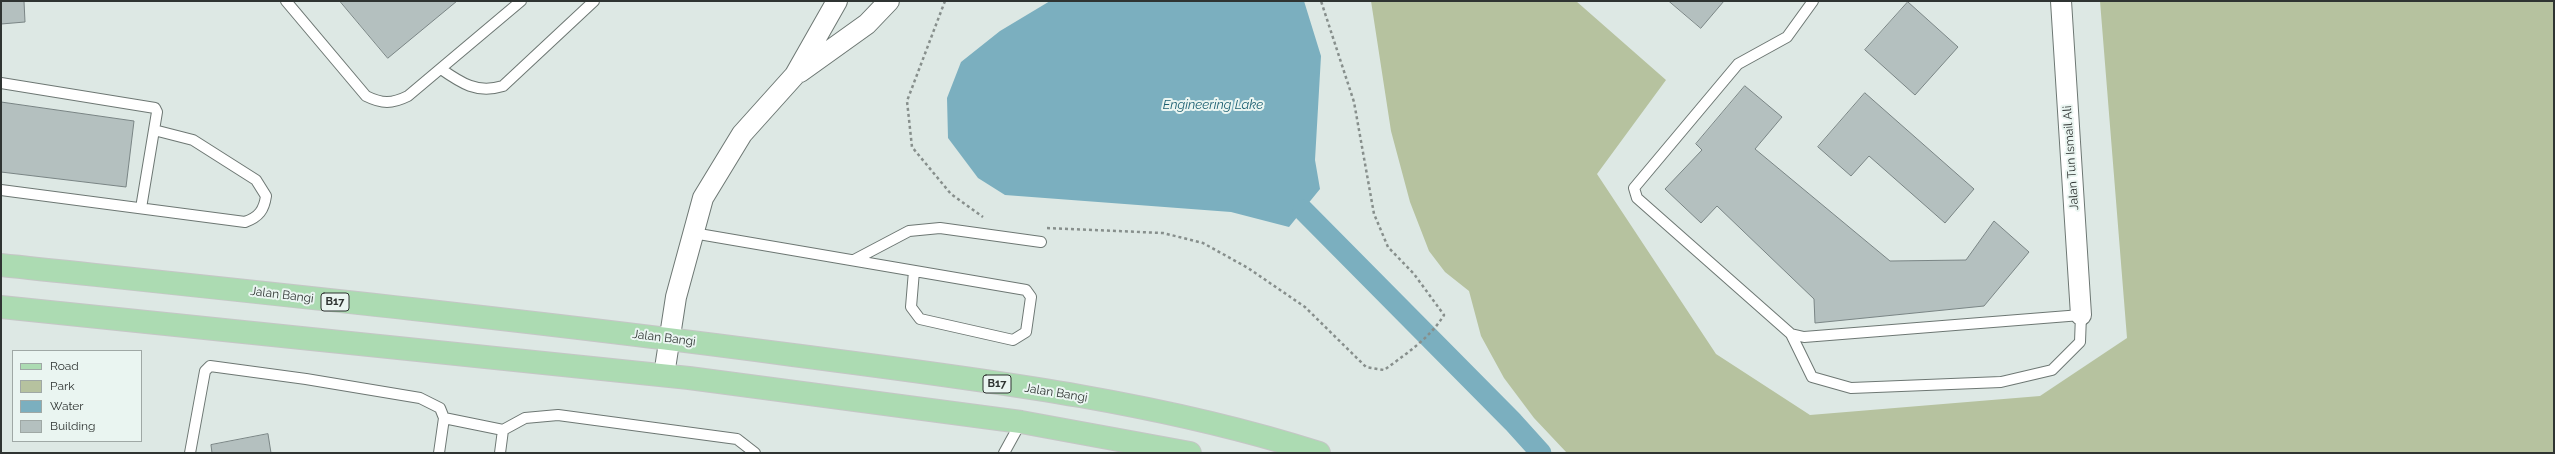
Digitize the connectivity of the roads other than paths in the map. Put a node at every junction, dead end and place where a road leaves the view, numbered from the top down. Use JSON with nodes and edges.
{"nodes":[{"id":1,"x":286,"y":1,"type":"edge"},
{"id":2,"x":521,"y":1,"type":"edge"},
{"id":3,"x":594,"y":1,"type":"edge"},
{"id":4,"x":837,"y":1,"type":"edge"},
{"id":5,"x":889,"y":1,"type":"edge"},
{"id":6,"x":1813,"y":1,"type":"edge"},
{"id":7,"x":2060,"y":1,"type":"edge"},
{"id":8,"x":441,"y":68,"type":"junction"},
{"id":9,"x":795,"y":75,"type":"junction"},
{"id":10,"x":1,"y":83,"type":"edge"},
{"id":11,"x":154,"y":130,"type":"junction"},
{"id":12,"x":1,"y":190,"type":"edge"},
{"id":13,"x":141,"y":208,"type":"junction"},
{"id":14,"x":693,"y":233,"type":"junction"},
{"id":15,"x":1041,"y":242,"type":"dead end"},
{"id":16,"x":854,"y":260,"type":"junction"},
{"id":17,"x":1,"y":265,"type":"edge"},
{"id":18,"x":914,"y":270,"type":"junction"},
{"id":19,"x":1,"y":307,"type":"edge"},
{"id":20,"x":2081,"y":315,"type":"junction"},
{"id":21,"x":1791,"y":334,"type":"junction"},
{"id":22,"x":670,"y":338,"type":"junction"},
{"id":23,"x":664,"y":375,"type":"junction"},
{"id":24,"x":444,"y":418,"type":"junction"},
{"id":25,"x":1021,"y":422,"type":"junction"},
{"id":26,"x":503,"y":430,"type":"junction"},
{"id":27,"x":190,"y":453,"type":"edge"},
{"id":28,"x":439,"y":453,"type":"edge"},
{"id":29,"x":500,"y":453,"type":"edge"},
{"id":30,"x":755,"y":453,"type":"edge"},
{"id":31,"x":1004,"y":453,"type":"edge"},
{"id":32,"x":1190,"y":453,"type":"edge"},
{"id":33,"x":1319,"y":453,"type":"edge"}],
"edges":[{"from":1,"to":8,"type":"lane"},
{"from":2,"to":8,"type":"lane"},
{"from":3,"to":8,"type":"lane"},
{"from":4,"to":9,"type":"street"},
{"from":5,"to":9,"type":"street"},
{"from":6,"to":21,"type":"lane"},
{"from":7,"to":20,"type":"street","name":"Jalan Tun Ismail Ali"},
{"from":9,"to":14,"type":"street"},
{"from":10,"to":11,"type":"lane"},
{"from":11,"to":13,"type":"lane"},
{"from":11,"to":13,"type":"lane"},
{"from":12,"to":13,"type":"lane"},
{"from":14,"to":16,"type":"lane"},
{"from":14,"to":22,"type":"street"},
{"from":15,"to":16,"type":"lane"},
{"from":16,"to":18,"type":"lane"},
{"from":17,"to":22,"type":"main road","name":"Jalan Bangi","number":"B17"},
{"from":18,"to":18,"type":"lane"},
{"from":19,"to":23,"type":"main road"},
{"from":20,"to":21,"type":"lane"},
{"from":20,"to":21,"type":"lane"},
{"from":22,"to":23,"type":"street"},
{"from":22,"to":33,"type":"main road","name":"Jalan Bangi","number":"B17"},
{"from":23,"to":25,"type":"main road"},
{"from":24,"to":26,"type":"lane"},
{"from":24,"to":27,"type":"lane"},
{"from":24,"to":28,"type":"lane"},
{"from":25,"to":31,"type":"lane"},
{"from":25,"to":32,"type":"main road"},
{"from":26,"to":29,"type":"lane"},
{"from":26,"to":30,"type":"lane"}]}
